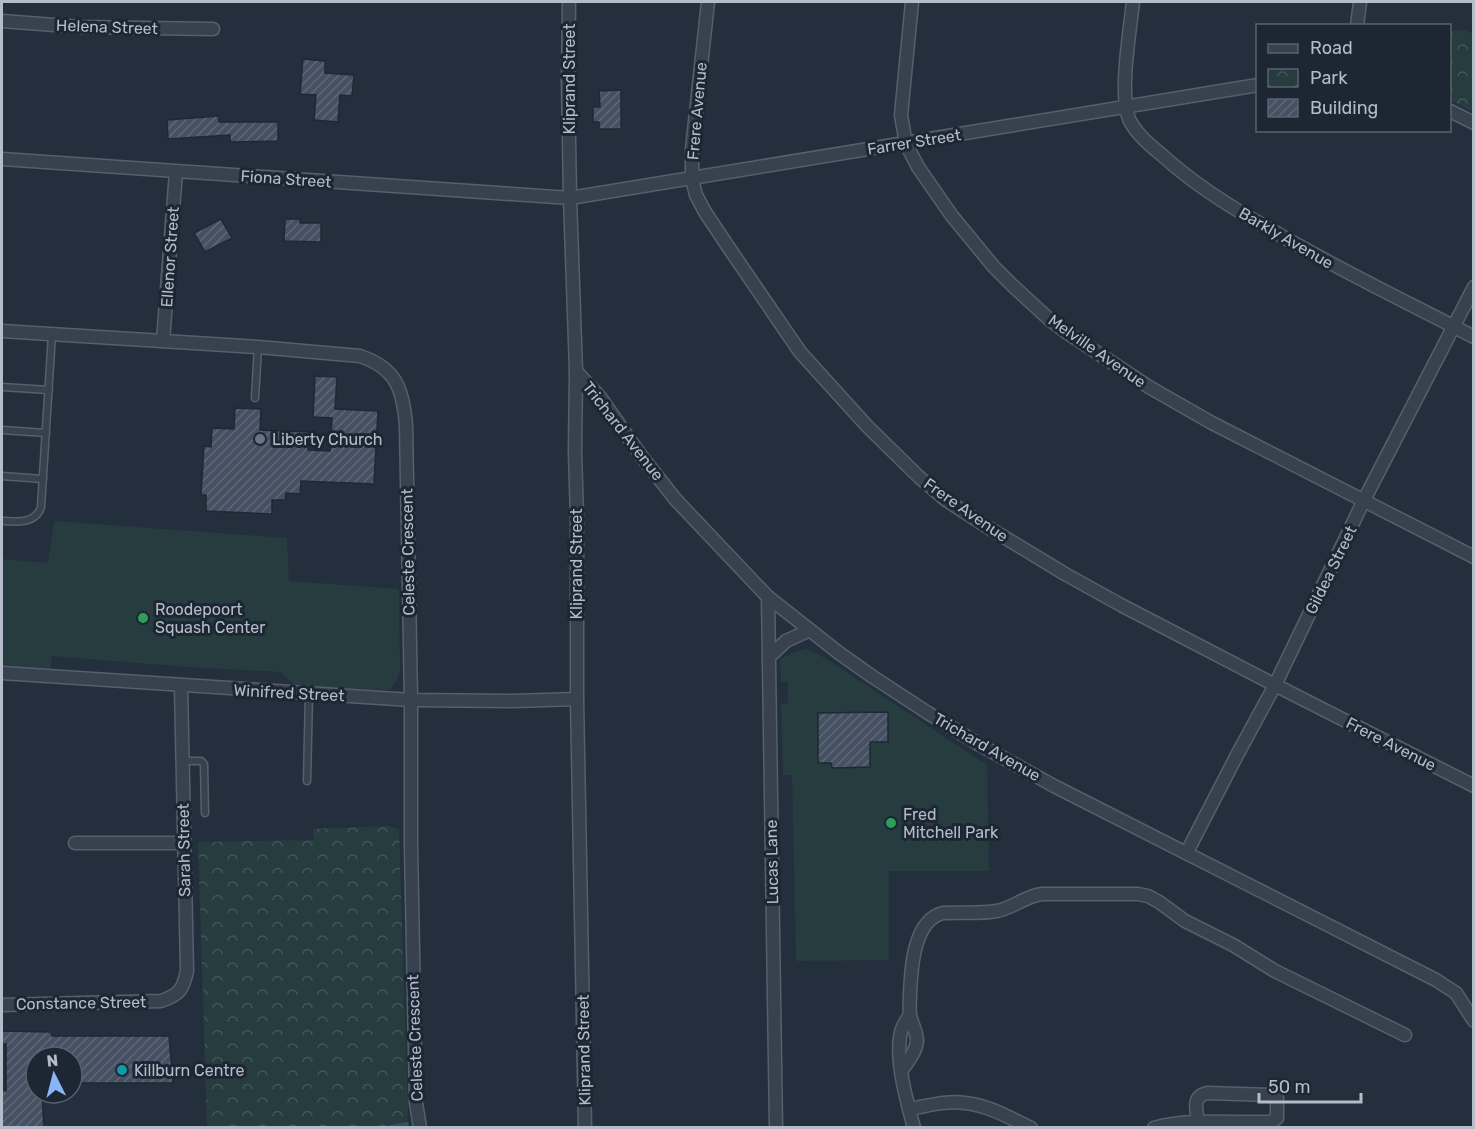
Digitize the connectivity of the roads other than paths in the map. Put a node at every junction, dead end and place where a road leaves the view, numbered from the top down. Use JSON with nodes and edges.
{"nodes":[{"id":1,"x":569,"y":2,"type":"edge"},
{"id":2,"x":708,"y":2,"type":"edge"},
{"id":3,"x":912,"y":2,"type":"edge"},
{"id":4,"x":1133,"y":2,"type":"edge"},
{"id":5,"x":1360,"y":2,"type":"edge"},
{"id":6,"x":2,"y":21,"type":"edge"},
{"id":7,"x":1357,"y":24,"type":"edge"},
{"id":8,"x":213,"y":29,"type":"dead end"},
{"id":9,"x":1256,"y":85,"type":"edge"},
{"id":10,"x":1125,"y":106,"type":"junction"},
{"id":11,"x":1451,"y":112,"type":"edge"},
{"id":12,"x":1473,"y":123,"type":"edge"},
{"id":13,"x":906,"y":144,"type":"junction"},
{"id":14,"x":2,"y":159,"type":"edge"},
{"id":15,"x":176,"y":172,"type":"junction"},
{"id":16,"x":692,"y":179,"type":"junction"},
{"id":17,"x":570,"y":198,"type":"junction"},
{"id":18,"x":1473,"y":287,"type":"edge"},
{"id":19,"x":1454,"y":327,"type":"junction"},
{"id":20,"x":2,"y":331,"type":"edge"},
{"id":21,"x":52,"y":334,"type":"junction"},
{"id":22,"x":1473,"y":337,"type":"edge"},
{"id":23,"x":163,"y":341,"type":"junction"},
{"id":24,"x":258,"y":347,"type":"junction"},
{"id":25,"x":576,"y":371,"type":"junction"},
{"id":26,"x":2,"y":387,"type":"edge"},
{"id":27,"x":49,"y":390,"type":"junction"},
{"id":28,"x":255,"y":398,"type":"dead end"},
{"id":29,"x":2,"y":430,"type":"edge"},
{"id":30,"x":46,"y":433,"type":"junction"},
{"id":31,"x":2,"y":476,"type":"edge"},
{"id":32,"x":43,"y":479,"type":"junction"},
{"id":33,"x":1364,"y":500,"type":"junction"},
{"id":34,"x":2,"y":521,"type":"edge"},
{"id":35,"x":1473,"y":557,"type":"edge"},
{"id":36,"x":768,"y":597,"type":"junction"},
{"id":37,"x":810,"y":630,"type":"junction"},
{"id":38,"x":769,"y":657,"type":"junction"},
{"id":39,"x":2,"y":673,"type":"edge"},
{"id":40,"x":1275,"y":685,"type":"junction"},
{"id":41,"x":181,"y":686,"type":"junction"},
{"id":42,"x":309,"y":694,"type":"junction"},
{"id":43,"x":577,"y":699,"type":"junction"},
{"id":44,"x":411,"y":700,"type":"junction"},
{"id":45,"x":182,"y":761,"type":"junction"},
{"id":46,"x":307,"y":781,"type":"dead end"},
{"id":47,"x":1473,"y":786,"type":"edge"},
{"id":48,"x":205,"y":813,"type":"dead end"},
{"id":49,"x":75,"y":843,"type":"dead end"},
{"id":50,"x":184,"y":843,"type":"junction"},
{"id":51,"x":1187,"y":852,"type":"junction"},
{"id":52,"x":160,"y":1001,"type":"joint"},
{"id":53,"x":2,"y":1005,"type":"edge"},
{"id":54,"x":1473,"y":1021,"type":"edge"},
{"id":55,"x":1405,"y":1035,"type":"dead end"},
{"id":56,"x":909,"y":1109,"type":"junction"},
{"id":57,"x":1198,"y":1122,"type":"junction"},
{"id":58,"x":420,"y":1128,"type":"edge"},
{"id":59,"x":585,"y":1128,"type":"edge"},
{"id":60,"x":776,"y":1128,"type":"edge"},
{"id":61,"x":914,"y":1128,"type":"edge"},
{"id":62,"x":1031,"y":1128,"type":"edge"},
{"id":63,"x":1154,"y":1128,"type":"edge"}],
"edges":[{"from":1,"to":17,"type":"street","name":"Kliprand Street"},
{"from":2,"to":16,"type":"street","name":"Frere Avenue"},
{"from":3,"to":13,"type":"street","name":"Melville Avenue"},
{"from":4,"to":10,"type":"street"},
{"from":5,"to":7,"type":"street"},
{"from":6,"to":8,"type":"street","name":"Helena Street"},
{"from":9,"to":10,"type":"street","name":"Farrer Street"},
{"from":10,"to":13,"type":"street","name":"Farrer Street"},
{"from":10,"to":19,"type":"street","name":"Barkly Avenue"},
{"from":11,"to":12,"type":"street"},
{"from":13,"to":16,"type":"street","name":"Farrer Street"},
{"from":13,"to":33,"type":"street","name":"Melville Avenue"},
{"from":14,"to":15,"type":"street","name":"Fiona Street"},
{"from":15,"to":17,"type":"street","name":"Fiona Street"},
{"from":15,"to":23,"type":"street","name":"Ellenor Street"},
{"from":16,"to":17,"type":"street","name":"Farrer Street"},
{"from":16,"to":40,"type":"street","name":"Frere Avenue"},
{"from":17,"to":25,"type":"street","name":"Kliprand Street"},
{"from":18,"to":19,"type":"street","name":"Gildea Street"},
{"from":19,"to":22,"type":"street","name":"Barkly Avenue"},
{"from":19,"to":33,"type":"street","name":"Gildea Street"},
{"from":20,"to":21,"type":"street","name":"Celeste Crescent"},
{"from":21,"to":23,"type":"street","name":"Celeste Crescent"},
{"from":21,"to":27,"type":"lane"},
{"from":23,"to":24,"type":"street","name":"Celeste Crescent"},
{"from":24,"to":28,"type":"lane"},
{"from":24,"to":44,"type":"street","name":"Celeste Crescent"},
{"from":25,"to":36,"type":"street","name":"Trichard Avenue"},
{"from":25,"to":43,"type":"street","name":"Kliprand Street"},
{"from":26,"to":27,"type":"lane"},
{"from":27,"to":30,"type":"lane"},
{"from":29,"to":30,"type":"lane"},
{"from":30,"to":32,"type":"lane"},
{"from":31,"to":32,"type":"lane"},
{"from":32,"to":34,"type":"lane"},
{"from":33,"to":35,"type":"street","name":"Melville Avenue"},
{"from":33,"to":40,"type":"street","name":"Gildea Street"},
{"from":36,"to":37,"type":"street","name":"Trichard Avenue"},
{"from":36,"to":38,"type":"street","name":"Lucas Lane"},
{"from":37,"to":38,"type":"street"},
{"from":37,"to":51,"type":"street","name":"Trichard Avenue"},
{"from":38,"to":60,"type":"street","name":"Lucas Lane"},
{"from":39,"to":41,"type":"street","name":"Winifred Street"},
{"from":40,"to":47,"type":"street","name":"Frere Avenue"},
{"from":40,"to":51,"type":"street","name":"Gildea Street"},
{"from":41,"to":42,"type":"street","name":"Winifred Street"},
{"from":41,"to":45,"type":"street","name":"Sarah Street"},
{"from":42,"to":44,"type":"street","name":"Winifred Street"},
{"from":42,"to":46,"type":"lane"},
{"from":43,"to":44,"type":"street","name":"Winifred Street"},
{"from":43,"to":59,"type":"street","name":"Kliprand Street"},
{"from":44,"to":58,"type":"street","name":"Celeste Crescent"},
{"from":45,"to":48,"type":"lane"},
{"from":45,"to":50,"type":"street","name":"Sarah Street"},
{"from":49,"to":50,"type":"street"},
{"from":50,"to":52,"type":"street","name":"Sarah Street"},
{"from":51,"to":54,"type":"street","name":"Trichard Avenue"},
{"from":52,"to":53,"type":"street","name":"Constance Street"},
{"from":55,"to":56,"type":"street"},
{"from":56,"to":61,"type":"street"},
{"from":56,"to":62,"type":"street"},
{"from":57,"to":57,"type":"street"},
{"from":57,"to":63,"type":"street"}]}
